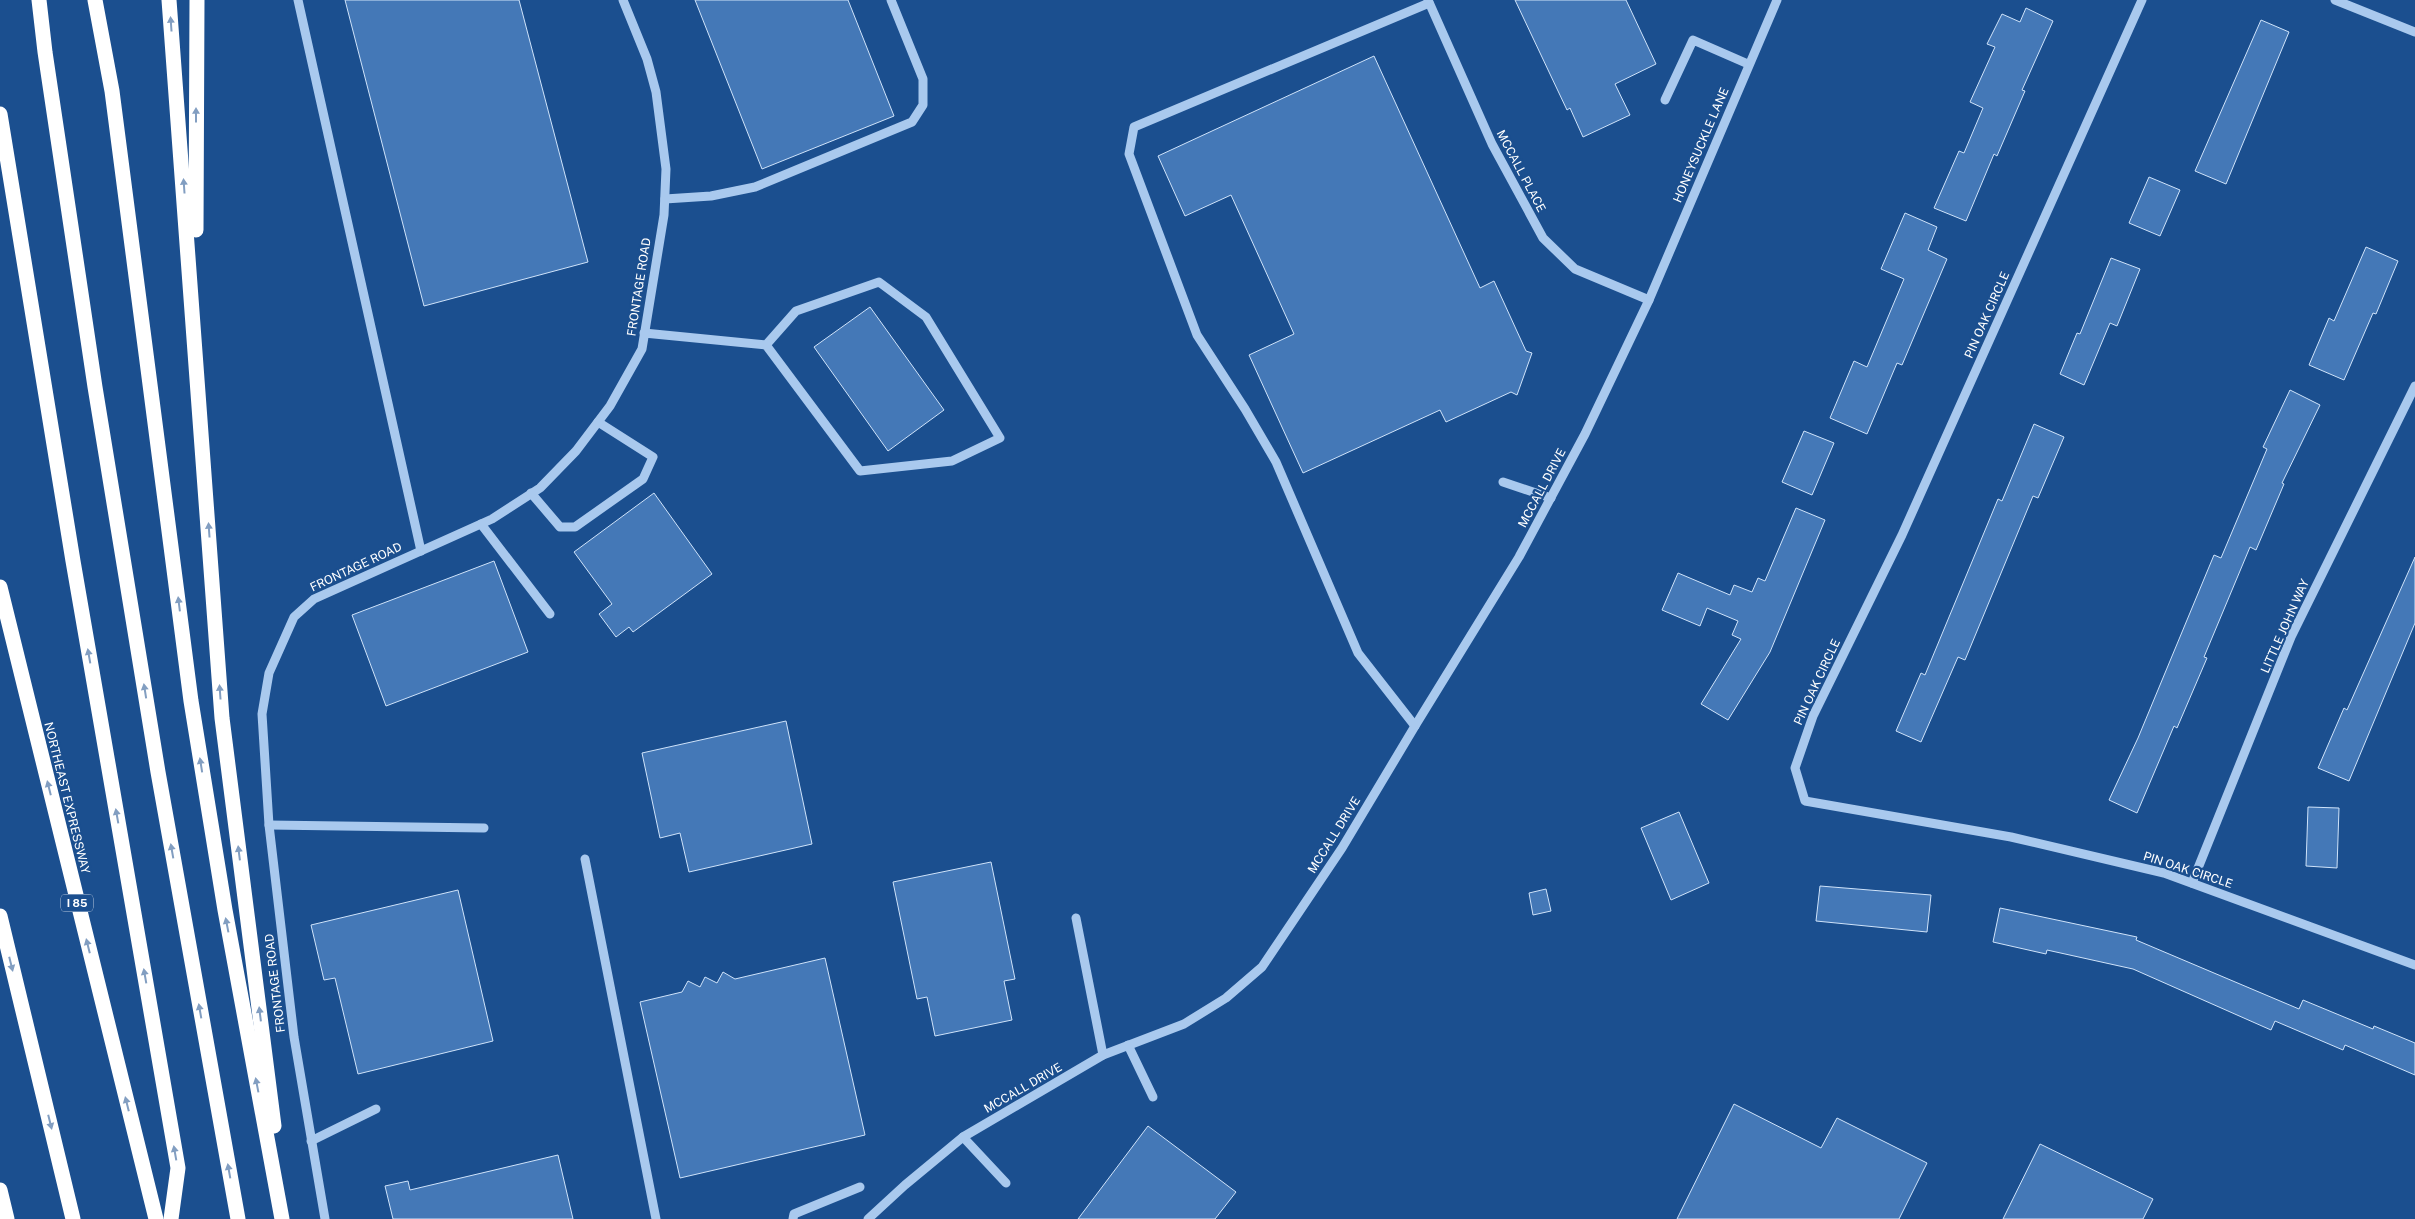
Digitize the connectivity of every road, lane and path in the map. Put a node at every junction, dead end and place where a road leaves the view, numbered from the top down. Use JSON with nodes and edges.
{"nodes":[{"id":1,"x":39,"y":0,"type":"edge"},
{"id":2,"x":94,"y":0,"type":"edge"},
{"id":3,"x":169,"y":0,"type":"edge"},
{"id":4,"x":197,"y":0,"type":"edge"},
{"id":5,"x":298,"y":0,"type":"edge"},
{"id":6,"x":622,"y":0,"type":"edge"},
{"id":7,"x":891,"y":0,"type":"edge"},
{"id":8,"x":1777,"y":0,"type":"edge"},
{"id":9,"x":2142,"y":0,"type":"edge"},
{"id":10,"x":2335,"y":0,"type":"edge"},
{"id":11,"x":1428,"y":1,"type":"edge"},
{"id":12,"x":2415,"y":32,"type":"edge"},
{"id":13,"x":1748,"y":64,"type":"junction"},
{"id":14,"x":1665,"y":100,"type":"dead end"},
{"id":15,"x":0,"y":114,"type":"edge"},
{"id":16,"x":665,"y":199,"type":"junction"},
{"id":17,"x":1649,"y":300,"type":"junction"},
{"id":18,"x":644,"y":333,"type":"junction"},
{"id":19,"x":196,"y":339,"type":"junction"},
{"id":20,"x":766,"y":345,"type":"junction"},
{"id":21,"x":2415,"y":386,"type":"edge"},
{"id":22,"x":598,"y":422,"type":"junction"},
{"id":23,"x":1503,"y":482,"type":"dead end"},
{"id":24,"x":530,"y":494,"type":"junction"},
{"id":25,"x":1551,"y":498,"type":"junction"},
{"id":26,"x":480,"y":524,"type":"junction"},
{"id":27,"x":421,"y":551,"type":"junction"},
{"id":28,"x":0,"y":587,"type":"edge"},
{"id":29,"x":550,"y":614,"type":"dead end"},
{"id":30,"x":1415,"y":726,"type":"junction"},
{"id":31,"x":269,"y":825,"type":"junction"},
{"id":32,"x":484,"y":828,"type":"dead end"},
{"id":33,"x":585,"y":859,"type":"dead end"},
{"id":34,"x":2192,"y":883,"type":"junction"},
{"id":35,"x":0,"y":916,"type":"edge"},
{"id":36,"x":1076,"y":918,"type":"dead end"},
{"id":37,"x":2415,"y":965,"type":"edge"},
{"id":38,"x":1128,"y":1045,"type":"junction"},
{"id":39,"x":1103,"y":1055,"type":"junction"},
{"id":40,"x":1153,"y":1097,"type":"dead end"},
{"id":41,"x":376,"y":1109,"type":"dead end"},
{"id":42,"x":963,"y":1137,"type":"junction"},
{"id":43,"x":311,"y":1141,"type":"junction"},
{"id":44,"x":1006,"y":1183,"type":"dead end"},
{"id":45,"x":860,"y":1187,"type":"dead end"},
{"id":46,"x":0,"y":1190,"type":"edge"},
{"id":47,"x":7,"y":1219,"type":"edge"},
{"id":48,"x":74,"y":1219,"type":"edge"},
{"id":49,"x":156,"y":1219,"type":"edge"},
{"id":50,"x":171,"y":1219,"type":"edge"},
{"id":51,"x":238,"y":1219,"type":"edge"},
{"id":52,"x":282,"y":1219,"type":"edge"},
{"id":53,"x":286,"y":1219,"type":"edge"},
{"id":54,"x":325,"y":1219,"type":"edge"},
{"id":55,"x":656,"y":1219,"type":"edge"},
{"id":56,"x":793,"y":1219,"type":"edge"},
{"id":57,"x":868,"y":1219,"type":"edge"}],
"edges":[{"from":51,"to":1,"type":"highway","one_way":true},
{"from":52,"to":2,"type":"highway","one_way":true},
{"from":19,"to":3,"type":"highway","one_way":true},
{"from":19,"to":4,"type":"highway","one_way":true},
{"from":5,"to":27,"type":"street"},
{"from":6,"to":16,"type":"street","name":"FRONTAGE ROAD"},
{"from":7,"to":16,"type":"street"},
{"from":8,"to":13,"type":"street","name":"HONEYSUCKLE LANE"},
{"from":9,"to":34,"type":"street","name":"PIN OAK CIRCLE"},
{"from":10,"to":12,"type":"street"},
{"from":11,"to":17,"type":"street","name":"MCCALL PLACE"},
{"from":11,"to":30,"type":"street"},
{"from":13,"to":14,"type":"street"},
{"from":13,"to":17,"type":"street","name":"HONEYSUCKLE LANE"},
{"from":50,"to":15,"type":"highway","one_way":true},
{"from":16,"to":18,"type":"street","name":"FRONTAGE ROAD"},
{"from":17,"to":25,"type":"street","name":"MCCALL DRIVE"},
{"from":18,"to":20,"type":"street"},
{"from":18,"to":22,"type":"street","name":"FRONTAGE ROAD"},
{"from":53,"to":19,"type":"highway","one_way":true},
{"from":20,"to":20,"type":"street"},
{"from":21,"to":34,"type":"street","name":"LITTLE JOHN WAY"},
{"from":22,"to":24,"type":"street","name":"FRONTAGE ROAD"},
{"from":22,"to":24,"type":"street"},
{"from":23,"to":25,"type":"street"},
{"from":24,"to":26,"type":"street","name":"FRONTAGE ROAD"},
{"from":25,"to":30,"type":"street","name":"MCCALL DRIVE"},
{"from":26,"to":27,"type":"street","name":"FRONTAGE ROAD"},
{"from":26,"to":29,"type":"street"},
{"from":27,"to":31,"type":"street","name":"FRONTAGE ROAD"},
{"from":49,"to":28,"type":"highway","name":"NORTHEAST EXPRESSWAY","number":"I 85","one_way":true},
{"from":30,"to":38,"type":"street","name":"MCCALL DRIVE"},
{"from":31,"to":32,"type":"street"},
{"from":31,"to":43,"type":"street","name":"FRONTAGE ROAD"},
{"from":33,"to":55,"type":"street"},
{"from":34,"to":37,"type":"street","name":"PIN OAK CIRCLE"},
{"from":35,"to":48,"type":"highway","one_way":true},
{"from":36,"to":39,"type":"street"},
{"from":38,"to":39,"type":"street","name":"MCCALL DRIVE"},
{"from":38,"to":40,"type":"street"},
{"from":39,"to":42,"type":"street","name":"MCCALL DRIVE"},
{"from":41,"to":43,"type":"street"},
{"from":42,"to":44,"type":"street"},
{"from":42,"to":57,"type":"street","name":"MCCALL DRIVE"},
{"from":43,"to":54,"type":"street","name":"FRONTAGE ROAD"},
{"from":45,"to":56,"type":"street"},
{"from":46,"to":47,"type":"highway"}]}
